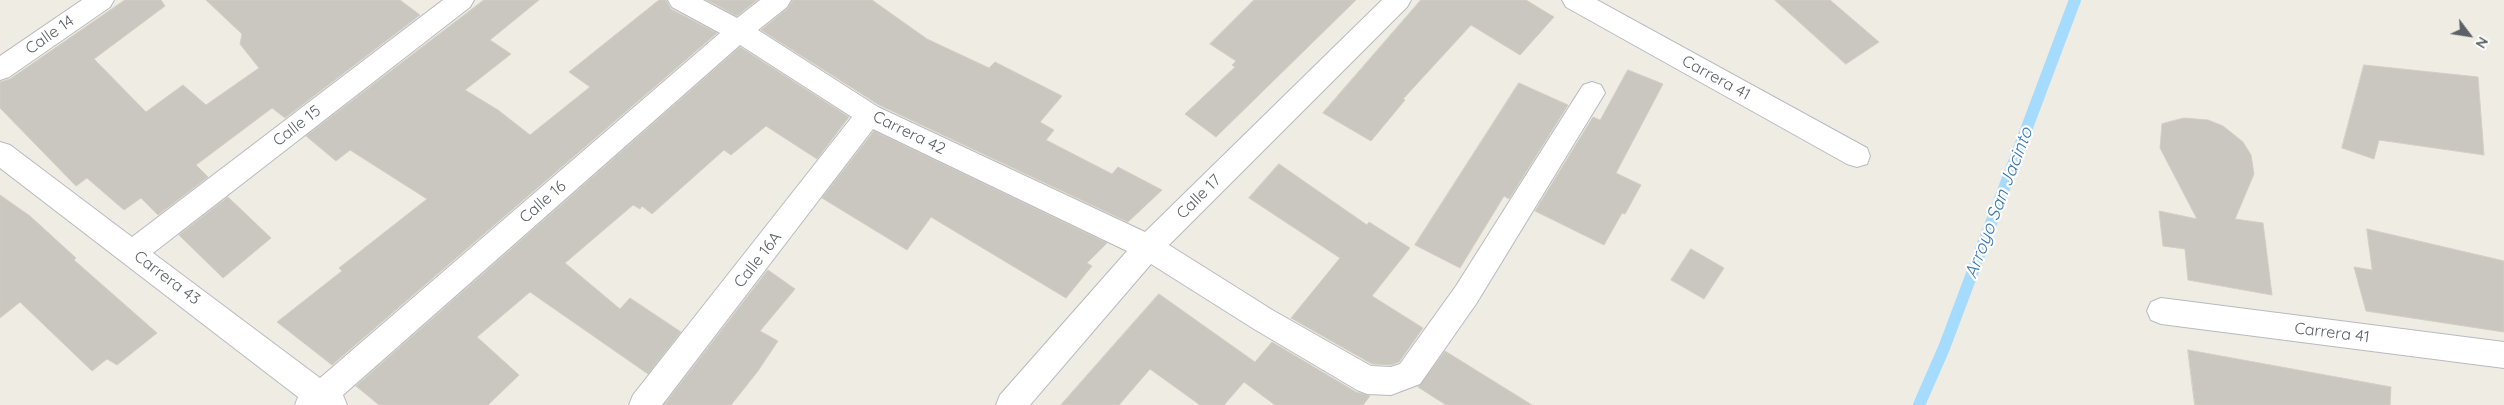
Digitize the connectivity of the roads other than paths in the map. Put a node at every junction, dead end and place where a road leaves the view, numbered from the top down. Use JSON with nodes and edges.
{"nodes":[{"id":1,"x":101,"y":0,"type":"edge"},
{"id":2,"x":461,"y":0,"type":"edge"},
{"id":3,"x":681,"y":0,"type":"edge"},
{"id":4,"x":778,"y":0,"type":"edge"},
{"id":5,"x":1398,"y":0,"type":"edge"},
{"id":6,"x":1575,"y":0,"type":"edge"},
{"id":7,"x":739,"y":31,"type":"junction"},
{"id":8,"x":0,"y":70,"type":"edge"},
{"id":9,"x":1592,"y":93,"type":"dead end"},
{"id":10,"x":869,"y":115,"type":"junction"},
{"id":11,"x":0,"y":154,"type":"edge"},
{"id":12,"x":1858,"y":156,"type":"dead end"},
{"id":13,"x":1148,"y":247,"type":"junction"},
{"id":14,"x":133,"y":252,"type":"junction"},
{"id":15,"x":2161,"y":311,"type":"dead end"},
{"id":16,"x":2504,"y":355,"type":"edge"},
{"id":17,"x":321,"y":402,"type":"edge"},
{"id":18,"x":644,"y":405,"type":"edge"},
{"id":19,"x":1011,"y":405,"type":"edge"}],
"edges":[{"from":1,"to":8,"type":"street","name":"Calle 14"},
{"from":2,"to":14,"type":"street","name":"Calle 15"},
{"from":3,"to":7,"type":"street","name":"Carrera 42"},
{"from":4,"to":7,"type":"street","name":"Calle 16"},
{"from":5,"to":13,"type":"street","name":"Calle 17"},
{"from":6,"to":12,"type":"street","name":"Carrera 41"},
{"from":7,"to":10,"type":"street","name":"Carrera 42"},
{"from":7,"to":17,"type":"street","name":"Calle 16"},
{"from":9,"to":13,"type":"street","name":"Carrera 42"},
{"from":10,"to":13,"type":"street","name":"Carrera 42"},
{"from":10,"to":18,"type":"street","name":"Calle 16A"},
{"from":11,"to":14,"type":"street","name":"Carrera 43"},
{"from":13,"to":19,"type":"street","name":"Calle 17"},
{"from":14,"to":17,"type":"street","name":"Carrera 43"},
{"from":15,"to":16,"type":"street","name":"Carrera 41"}]}
